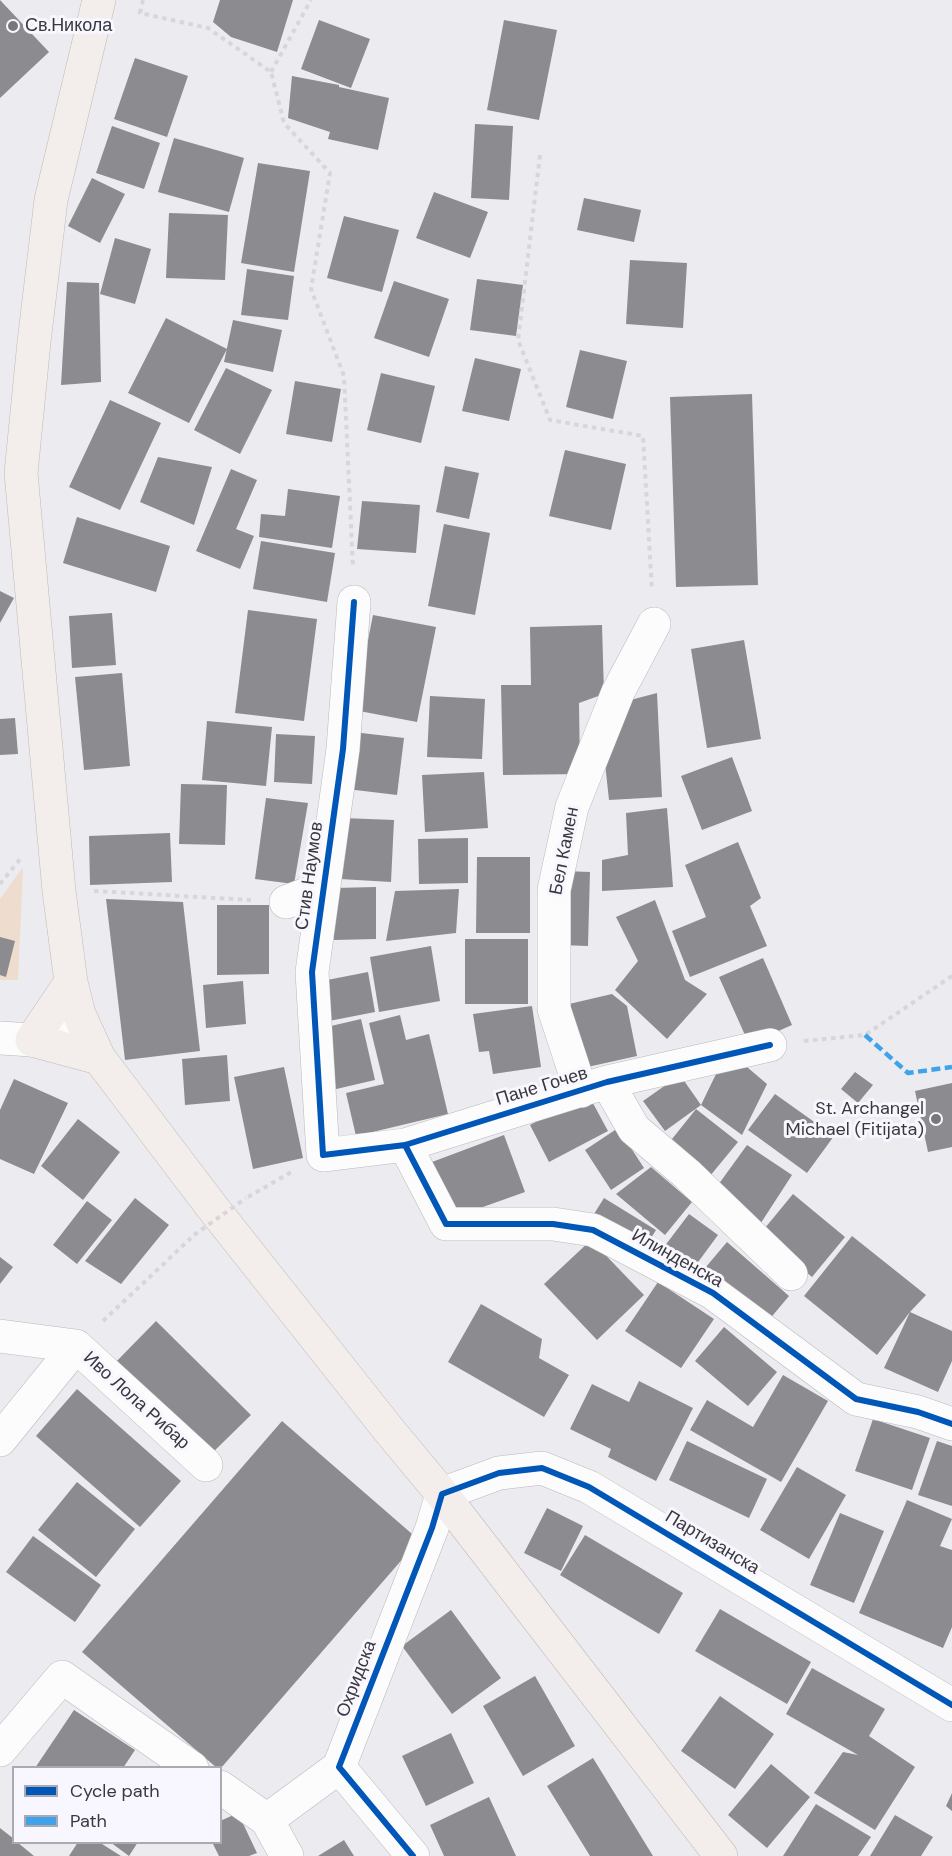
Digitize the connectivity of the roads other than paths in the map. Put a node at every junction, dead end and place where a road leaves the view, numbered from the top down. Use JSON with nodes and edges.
{"nodes":[{"id":1,"x":99,"y":0,"type":"edge"},
{"id":2,"x":354,"y":602,"type":"road end"},
{"id":3,"x":654,"y":624,"type":"road end"},
{"id":4,"x":323,"y":888,"type":"junction"},
{"id":5,"x":286,"y":902,"type":"road end"},
{"id":6,"x":71,"y":982,"type":"junction"},
{"id":7,"x":88,"y":1034,"type":"junction"},
{"id":8,"x":16,"y":1039,"type":"edge"},
{"id":9,"x":770,"y":1045,"type":"road end"},
{"id":10,"x":594,"y":1087,"type":"junction"},
{"id":11,"x":405,"y":1145,"type":"junction"},
{"id":12,"x":323,"y":1155,"type":"joint"},
{"id":13,"x":791,"y":1274,"type":"dead end"},
{"id":14,"x":0,"y":1336,"type":"edge"},
{"id":15,"x":76,"y":1346,"type":"junction"},
{"id":16,"x":952,"y":1424,"type":"edge"},
{"id":17,"x":0,"y":1440,"type":"edge"},
{"id":18,"x":206,"y":1464,"type":"dead end"},
{"id":19,"x":442,"y":1494,"type":"junction"},
{"id":20,"x":952,"y":1705,"type":"edge"},
{"id":21,"x":0,"y":1750,"type":"edge"},
{"id":22,"x":191,"y":1766,"type":"edge"},
{"id":23,"x":339,"y":1767,"type":"junction"},
{"id":24,"x":222,"y":1788,"type":"edge"},
{"id":25,"x":267,"y":1820,"type":"junction"},
{"id":26,"x":287,"y":1856,"type":"edge"},
{"id":27,"x":412,"y":1856,"type":"edge"},
{"id":28,"x":721,"y":1856,"type":"edge"}],
"edges":[{"from":1,"to":6,"type":"main road"},
{"from":2,"to":4,"type":"street","name":"Стив Наумов"},
{"from":3,"to":10,"type":"street","name":"Бел Камен"},
{"from":4,"to":5,"type":"street"},
{"from":4,"to":12,"type":"street","name":"Стив Наумов"},
{"from":6,"to":7,"type":"main road"},
{"from":6,"to":8,"type":"main road"},
{"from":7,"to":8,"type":"main road"},
{"from":7,"to":8,"type":"street"},
{"from":7,"to":19,"type":"main road"},
{"from":9,"to":10,"type":"street","name":"Пане Гочев"},
{"from":10,"to":11,"type":"street","name":"Пане Гочев"},
{"from":10,"to":13,"type":"street","name":"Бел Камен"},
{"from":11,"to":12,"type":"street","name":"Пане Гочев"},
{"from":11,"to":16,"type":"street","name":"Илинденска"},
{"from":14,"to":15,"type":"street"},
{"from":15,"to":17,"type":"street","name":"Иво Лола Рибар"},
{"from":15,"to":18,"type":"street","name":"Иво Лола Рибар"},
{"from":19,"to":20,"type":"street","name":"Партизанска"},
{"from":19,"to":23,"type":"street","name":"Охридска"},
{"from":19,"to":28,"type":"main road"},
{"from":21,"to":22,"type":"street"},
{"from":23,"to":25,"type":"street"},
{"from":23,"to":27,"type":"street"},
{"from":24,"to":25,"type":"street"},
{"from":25,"to":26,"type":"street"}]}
